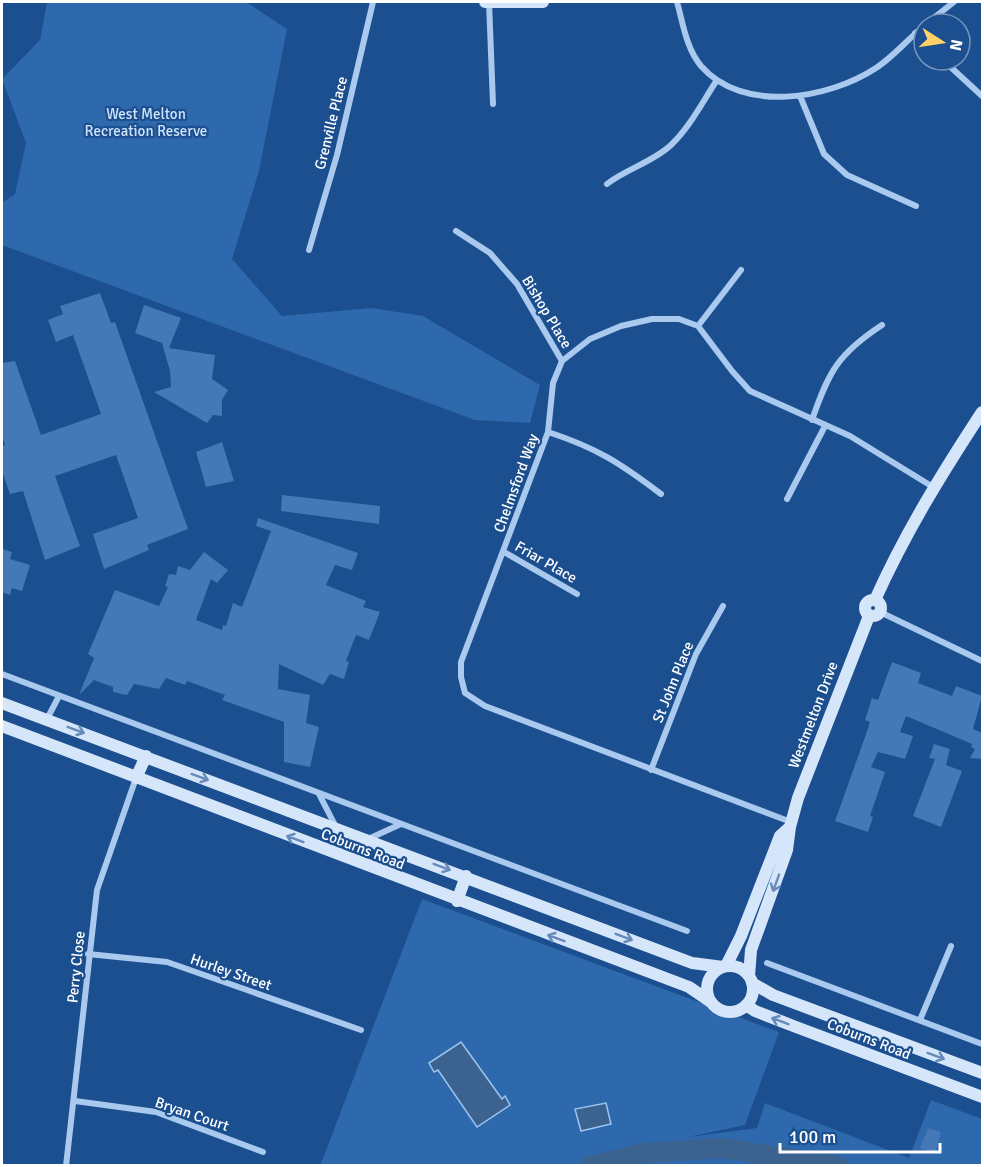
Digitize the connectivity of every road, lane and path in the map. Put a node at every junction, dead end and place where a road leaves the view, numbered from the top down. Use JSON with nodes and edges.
{"nodes":[{"id":1,"x":373,"y":2,"type":"edge"},
{"id":2,"x":487,"y":2,"type":"edge"},
{"id":3,"x":543,"y":2,"type":"edge"},
{"id":4,"x":677,"y":2,"type":"edge"},
{"id":5,"x":954,"y":2,"type":"edge"},
{"id":6,"x":941,"y":12,"type":"edge"},
{"id":7,"x":912,"y":36,"type":"edge"},
{"id":8,"x":956,"y":72,"type":"edge"},
{"id":9,"x":717,"y":80,"type":"junction"},
{"id":10,"x":800,"y":96,"type":"junction"},
{"id":11,"x":982,"y":96,"type":"edge"},
{"id":12,"x":493,"y":104,"type":"dead end"},
{"id":13,"x":607,"y":184,"type":"dead end"},
{"id":14,"x":916,"y":206,"type":"dead end"},
{"id":15,"x":456,"y":231,"type":"dead end"},
{"id":16,"x":309,"y":250,"type":"dead end"},
{"id":17,"x":741,"y":270,"type":"dead end"},
{"id":18,"x":882,"y":325,"type":"dead end"},
{"id":19,"x":698,"y":326,"type":"junction"},
{"id":20,"x":562,"y":361,"type":"junction"},
{"id":21,"x":982,"y":412,"type":"edge"},
{"id":22,"x":812,"y":420,"type":"junction"},
{"id":23,"x":825,"y":426,"type":"junction"},
{"id":24,"x":548,"y":432,"type":"junction"},
{"id":25,"x":933,"y":487,"type":"junction"},
{"id":26,"x":661,"y":494,"type":"dead end"},
{"id":27,"x":787,"y":499,"type":"dead end"},
{"id":28,"x":504,"y":552,"type":"junction"},
{"id":29,"x":577,"y":594,"type":"dead end"},
{"id":30,"x":723,"y":606,"type":"dead end"},
{"id":31,"x":875,"y":609,"type":"junction"},
{"id":32,"x":982,"y":658,"type":"edge"},
{"id":33,"x":2,"y":674,"type":"edge"},
{"id":34,"x":59,"y":696,"type":"junction"},
{"id":35,"x":2,"y":703,"type":"edge"},
{"id":36,"x":47,"y":719,"type":"junction"},
{"id":37,"x":2,"y":726,"type":"edge"},
{"id":38,"x":146,"y":756,"type":"junction"},
{"id":39,"x":651,"y":770,"type":"junction"},
{"id":40,"x":136,"y":778,"type":"junction"},
{"id":41,"x":319,"y":793,"type":"junction"},
{"id":42,"x":401,"y":824,"type":"junction"},
{"id":43,"x":790,"y":824,"type":"junction"},
{"id":44,"x":337,"y":828,"type":"junction"},
{"id":45,"x":367,"y":839,"type":"junction"},
{"id":46,"x":466,"y":876,"type":"junction"},
{"id":47,"x":457,"y":901,"type":"junction"},
{"id":48,"x":687,"y":931,"type":"dead end"},
{"id":49,"x":951,"y":946,"type":"dead end"},
{"id":50,"x":88,"y":954,"type":"junction"},
{"id":51,"x":767,"y":963,"type":"dead end"},
{"id":52,"x":725,"y":966,"type":"junction"},
{"id":53,"x":750,"y":980,"type":"junction"},
{"id":54,"x":711,"y":1002,"type":"junction"},
{"id":55,"x":746,"y":1005,"type":"junction"},
{"id":56,"x":920,"y":1020,"type":"junction"},
{"id":57,"x":361,"y":1030,"type":"dead end"},
{"id":58,"x":982,"y":1044,"type":"edge"},
{"id":59,"x":982,"y":1073,"type":"edge"},
{"id":60,"x":982,"y":1097,"type":"edge"},
{"id":61,"x":75,"y":1101,"type":"junction"},
{"id":62,"x":263,"y":1152,"type":"dead end"},
{"id":63,"x":66,"y":1166,"type":"edge"}],
"edges":[{"from":1,"to":16,"type":"street","name":"Grenville Place"},
{"from":2,"to":3,"type":"street"},
{"from":2,"to":12,"type":"street"},
{"from":4,"to":9,"type":"street"},
{"from":5,"to":6,"type":"street"},
{"from":7,"to":10,"type":"street"},
{"from":8,"to":11,"type":"street"},
{"from":9,"to":10,"type":"street"},
{"from":9,"to":13,"type":"street"},
{"from":10,"to":14,"type":"street"},
{"from":15,"to":20,"type":"street","name":"Bishop Place"},
{"from":17,"to":19,"type":"street"},
{"from":18,"to":22,"type":"street"},
{"from":19,"to":20,"type":"street"},
{"from":19,"to":22,"type":"street"},
{"from":20,"to":24,"type":"street","name":"Chelmsford Way"},
{"from":21,"to":25,"type":"street","name":"Westmelton Drive"},
{"from":22,"to":23,"type":"street"},
{"from":23,"to":25,"type":"street"},
{"from":23,"to":27,"type":"street"},
{"from":24,"to":26,"type":"street"},
{"from":24,"to":28,"type":"street","name":"Chelmsford Way"},
{"from":25,"to":31,"type":"street","name":"Westmelton Drive"},
{"from":28,"to":29,"type":"street","name":"Friar Place"},
{"from":28,"to":39,"type":"street","name":"Chelmsford Way"},
{"from":30,"to":39,"type":"street","name":"St John Place"},
{"from":31,"to":32,"type":"street"},
{"from":31,"to":43,"type":"street","name":"Westmelton Drive"},
{"from":33,"to":34,"type":"street"},
{"from":34,"to":36,"type":"street"},
{"from":34,"to":41,"type":"street"},
{"from":35,"to":36,"type":"street","name":"Coburns Road"},
{"from":36,"to":38,"type":"street","name":"Coburns Road","one_way":true},
{"from":37,"to":40,"type":"street","name":"Coburns Road"},
{"from":38,"to":40,"type":"street"},
{"from":38,"to":44,"type":"street","name":"Coburns Road","one_way":true},
{"from":39,"to":43,"type":"street","name":"Chelmsford Way"},
{"from":47,"to":40,"type":"street","name":"Coburns Road","one_way":true},
{"from":40,"to":50,"type":"street","name":"Perry Close"},
{"from":41,"to":42,"type":"street"},
{"from":41,"to":44,"type":"street","name":"Coburns Road"},
{"from":42,"to":45,"type":"street","name":"Coburns Road"},
{"from":42,"to":48,"type":"street"},
{"from":43,"to":52,"type":"street","name":"Westmelton Drive"},
{"from":43,"to":53,"type":"street","name":"Westmelton Drive","one_way":true},
{"from":44,"to":45,"type":"street","name":"Coburns Road"},
{"from":45,"to":46,"type":"street","name":"Coburns Road","one_way":true},
{"from":46,"to":47,"type":"street"},
{"from":46,"to":52,"type":"street","name":"Coburns Road","one_way":true},
{"from":54,"to":47,"type":"street","name":"Coburns Road","one_way":true},
{"from":49,"to":56,"type":"street"},
{"from":50,"to":57,"type":"street","name":"Hurley Street"},
{"from":50,"to":61,"type":"street","name":"Perry Close"},
{"from":51,"to":56,"type":"street"},
{"from":52,"to":53,"type":"street"},
{"from":52,"to":54,"type":"street"},
{"from":53,"to":55,"type":"street"},
{"from":53,"to":59,"type":"street","name":"Coburns Road","one_way":true},
{"from":54,"to":55,"type":"street"},
{"from":60,"to":55,"type":"street","name":"Coburns Road","one_way":true},
{"from":56,"to":58,"type":"street"},
{"from":61,"to":62,"type":"street","name":"Bryan Court"},
{"from":61,"to":63,"type":"street","name":"Perry Close"}]}
